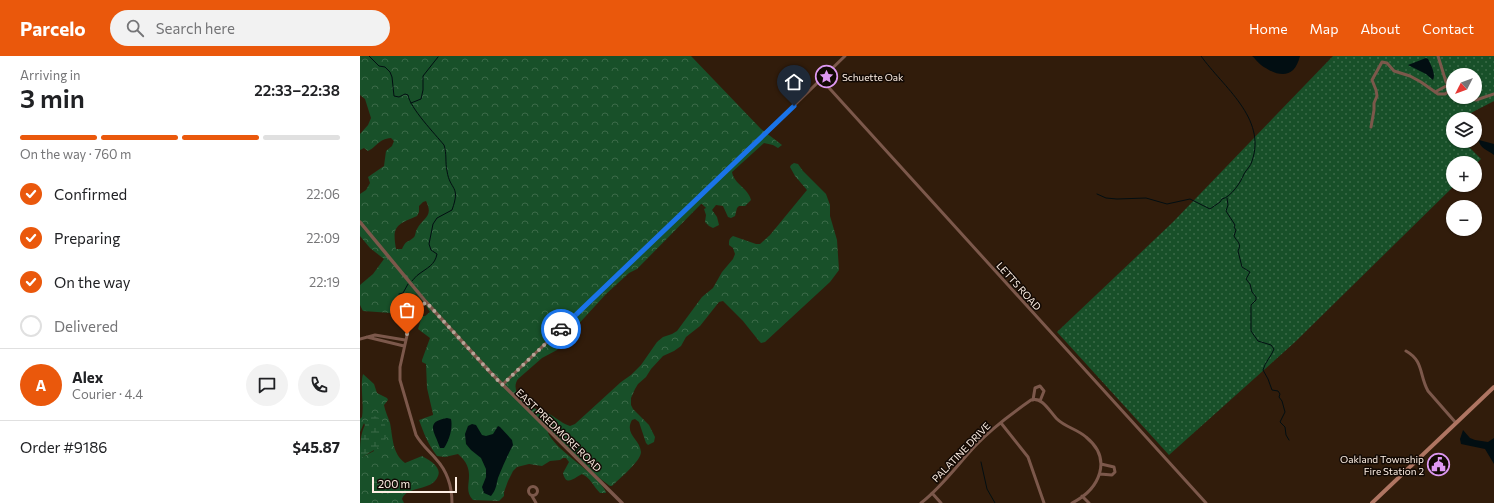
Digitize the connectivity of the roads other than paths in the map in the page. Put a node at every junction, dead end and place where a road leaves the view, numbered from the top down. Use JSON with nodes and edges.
{"nodes":[{"id":1,"x":845,"y":56,"type":"edge"},
{"id":2,"x":1438,"y":56,"type":"edge"},
{"id":3,"x":821,"y":79,"type":"junction"},
{"id":4,"x":1446,"y":80,"type":"edge"},
{"id":5,"x":1446,"y":87,"type":"edge"},
{"id":6,"x":1435,"y":92,"type":"junction"},
{"id":7,"x":1446,"y":93,"type":"edge"},
{"id":8,"x":1494,"y":94,"type":"edge"},
{"id":9,"x":1482,"y":98,"type":"edge"},
{"id":10,"x":1371,"y":127,"type":"dead end"},
{"id":11,"x":360,"y":222,"type":"edge"},
{"id":12,"x":426,"y":302,"type":"junction"},
{"id":13,"x":367,"y":337,"type":"junction"},
{"id":14,"x":388,"y":337,"type":"junction"},
{"id":15,"x":360,"y":339,"type":"edge"},
{"id":16,"x":405,"y":340,"type":"junction"},
{"id":17,"x":387,"y":342,"type":"junction"},
{"id":18,"x":404,"y":346,"type":"junction"},
{"id":19,"x":1406,"y":351,"type":"dead end"},
{"id":20,"x":502,"y":385,"type":"junction"},
{"id":21,"x":1494,"y":387,"type":"edge"},
{"id":22,"x":1033,"y":400,"type":"junction"},
{"id":23,"x":1040,"y":401,"type":"junction"},
{"id":24,"x":1001,"y":423,"type":"junction"},
{"id":25,"x":1456,"y":423,"type":"junction"},
{"id":26,"x":1101,"y":464,"type":"junction"},
{"id":27,"x":1100,"y":474,"type":"junction"},
{"id":28,"x":932,"y":493,"type":"junction"},
{"id":29,"x":536,"y":494,"type":"junction"},
{"id":30,"x":531,"y":496,"type":"junction"},
{"id":31,"x":1082,"y":496,"type":"junction"},
{"id":32,"x":535,"y":499,"type":"junction"},
{"id":33,"x":452,"y":503,"type":"edge"},
{"id":34,"x":536,"y":503,"type":"edge"},
{"id":35,"x":622,"y":503,"type":"edge"},
{"id":36,"x":921,"y":503,"type":"edge"},
{"id":37,"x":942,"y":503,"type":"edge"},
{"id":38,"x":1044,"y":503,"type":"edge"},
{"id":39,"x":1072,"y":503,"type":"edge"},
{"id":40,"x":1089,"y":503,"type":"edge"},
{"id":41,"x":1206,"y":503,"type":"edge"},
{"id":42,"x":1372,"y":503,"type":"edge"}],
"edges":[{"from":1,"to":3,"type":"street"},
{"from":2,"to":4,"type":"street"},
{"from":3,"to":20,"type":"street"},
{"from":3,"to":41,"type":"street","name":"LETTS ROAD"},
{"from":5,"to":6,"type":"street"},
{"from":6,"to":7,"type":"street"},
{"from":6,"to":10,"type":"street"},
{"from":8,"to":9,"type":"street"},
{"from":11,"to":12,"type":"street","name":"EAST PREDMORE ROAD"},
{"from":12,"to":16,"type":"street"},
{"from":12,"to":20,"type":"street","name":"EAST PREDMORE ROAD"},
{"from":13,"to":14,"type":"street"},
{"from":13,"to":15,"type":"street"},
{"from":13,"to":17,"type":"street"},
{"from":14,"to":16,"type":"street"},
{"from":14,"to":17,"type":"street"},
{"from":16,"to":18,"type":"street"},
{"from":17,"to":18,"type":"street"},
{"from":18,"to":33,"type":"street"},
{"from":19,"to":25,"type":"street"},
{"from":20,"to":35,"type":"street","name":"EAST PREDMORE ROAD"},
{"from":21,"to":25,"type":"main road"},
{"from":22,"to":23,"type":"street"},
{"from":22,"to":23,"type":"street","name":"PALATINE DRIVE"},
{"from":22,"to":24,"type":"street","name":"PALATINE DRIVE"},
{"from":23,"to":26,"type":"street"},
{"from":24,"to":28,"type":"street","name":"PALATINE DRIVE"},
{"from":24,"to":38,"type":"street"},
{"from":25,"to":42,"type":"main road"},
{"from":26,"to":27,"type":"street"},
{"from":26,"to":27,"type":"street"},
{"from":27,"to":31,"type":"street"},
{"from":28,"to":36,"type":"street","name":"PALATINE DRIVE"},
{"from":28,"to":37,"type":"street"},
{"from":29,"to":30,"type":"street"},
{"from":29,"to":30,"type":"street"},
{"from":29,"to":32,"type":"street"},
{"from":30,"to":32,"type":"street"},
{"from":31,"to":39,"type":"street"},
{"from":31,"to":40,"type":"street"},
{"from":32,"to":34,"type":"street"}]}
